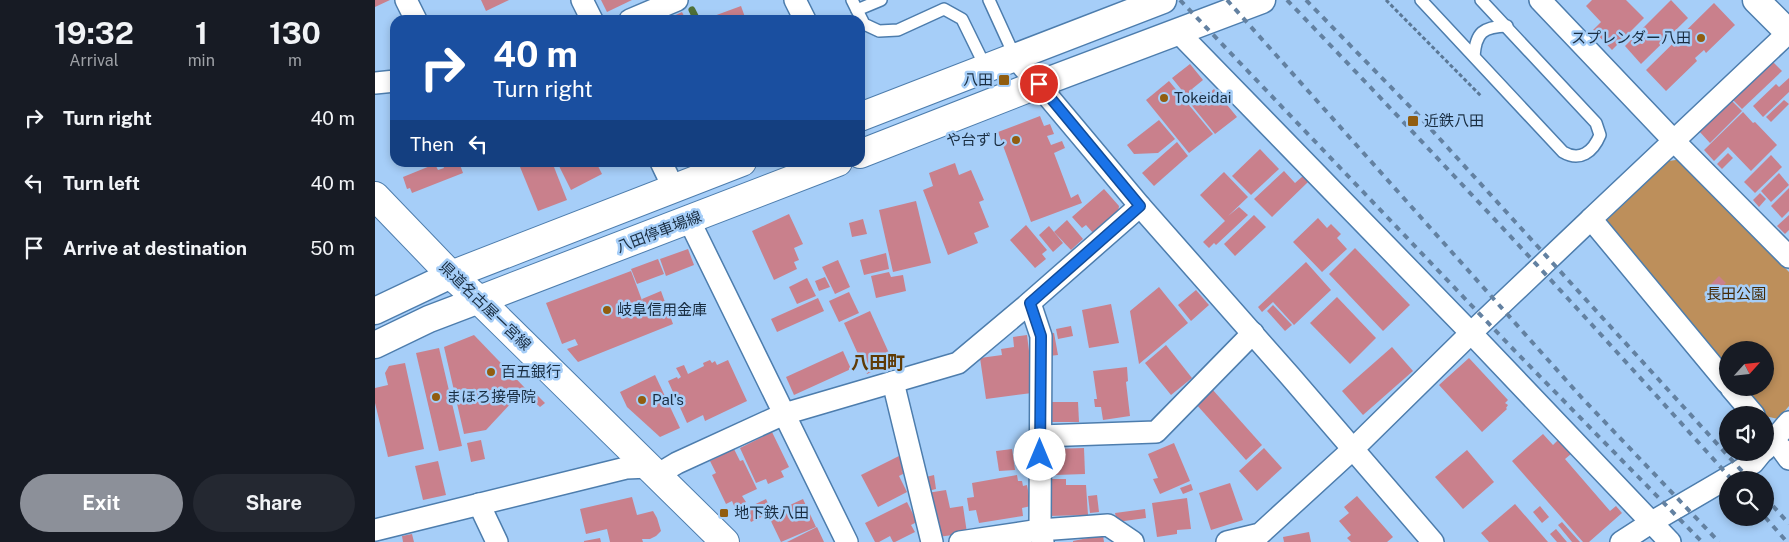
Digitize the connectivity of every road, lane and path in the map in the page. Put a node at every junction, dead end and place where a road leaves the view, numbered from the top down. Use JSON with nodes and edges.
{"nodes":[{"id":1,"x":406,"y":0,"type":"edge"},
{"id":2,"x":582,"y":0,"type":"edge"},
{"id":3,"x":677,"y":0,"type":"edge"},
{"id":4,"x":795,"y":0,"type":"edge"},
{"id":5,"x":881,"y":0,"type":"edge"},
{"id":6,"x":989,"y":0,"type":"edge"},
{"id":7,"x":1163,"y":0,"type":"edge"},
{"id":8,"x":1262,"y":0,"type":"edge"},
{"id":9,"x":1386,"y":0,"type":"edge"},
{"id":10,"x":1421,"y":0,"type":"edge"},
{"id":11,"x":1481,"y":0,"type":"edge"},
{"id":12,"x":1540,"y":0,"type":"edge"},
{"id":13,"x":1756,"y":0,"type":"edge"},
{"id":14,"x":855,"y":5,"type":"edge"},
{"id":15,"x":414,"y":15,"type":"edge"},
{"id":16,"x":590,"y":15,"type":"edge"},
{"id":17,"x":642,"y":15,"type":"edge"},
{"id":18,"x":802,"y":15,"type":"edge"},
{"id":19,"x":865,"y":24,"type":"edge"},
{"id":20,"x":1507,"y":26,"type":"junction"},
{"id":21,"x":1178,"y":32,"type":"junction"},
{"id":22,"x":1789,"y":32,"type":"edge"},
{"id":23,"x":1474,"y":56,"type":"junction"},
{"id":24,"x":1015,"y":57,"type":"junction"},
{"id":25,"x":986,"y":68,"type":"junction"},
{"id":26,"x":390,"y":82,"type":"edge"},
{"id":27,"x":375,"y":83,"type":"edge"},
{"id":28,"x":1039,"y":84,"type":"junction"},
{"id":29,"x":1481,"y":96,"type":"dead end"},
{"id":30,"x":865,"y":115,"type":"edge"},
{"id":31,"x":1674,"y":140,"type":"junction"},
{"id":32,"x":865,"y":152,"type":"edge"},
{"id":33,"x":663,"y":167,"type":"edge"},
{"id":34,"x":729,"y":167,"type":"edge"},
{"id":35,"x":825,"y":167,"type":"edge"},
{"id":36,"x":674,"y":189,"type":"junction"},
{"id":37,"x":375,"y":196,"type":"edge"},
{"id":38,"x":1140,"y":206,"type":"junction"},
{"id":39,"x":1591,"y":219,"type":"junction"},
{"id":40,"x":689,"y":220,"type":"junction"},
{"id":41,"x":1789,"y":257,"type":"edge"},
{"id":42,"x":451,"y":275,"type":"junction"},
{"id":43,"x":479,"y":300,"type":"junction"},
{"id":44,"x":1030,"y":303,"type":"junction"},
{"id":45,"x":375,"y":311,"type":"edge"},
{"id":46,"x":1253,"y":333,"type":"junction"},
{"id":47,"x":1471,"y":333,"type":"junction"},
{"id":48,"x":375,"y":345,"type":"edge"},
{"id":49,"x":1719,"y":373,"type":"edge"},
{"id":50,"x":893,"y":382,"type":"junction"},
{"id":51,"x":1738,"y":396,"type":"edge"},
{"id":52,"x":1746,"y":406,"type":"edge"},
{"id":53,"x":784,"y":414,"type":"junction"},
{"id":54,"x":1789,"y":422,"type":"edge"},
{"id":55,"x":1041,"y":436,"type":"junction"},
{"id":56,"x":1775,"y":447,"type":"edge"},
{"id":57,"x":1353,"y":449,"type":"junction"},
{"id":58,"x":653,"y":471,"type":"junction"},
{"id":59,"x":479,"y":504,"type":"junction"},
{"id":60,"x":1652,"y":522,"type":"junction"},
{"id":61,"x":375,"y":530,"type":"edge"},
{"id":62,"x":1042,"y":536,"type":"edge"},
{"id":63,"x":497,"y":542,"type":"edge"},
{"id":64,"x":725,"y":542,"type":"edge"},
{"id":65,"x":847,"y":542,"type":"edge"},
{"id":66,"x":932,"y":542,"type":"edge"},
{"id":67,"x":960,"y":542,"type":"edge"},
{"id":68,"x":1133,"y":542,"type":"edge"},
{"id":69,"x":1227,"y":542,"type":"edge"},
{"id":70,"x":1433,"y":542,"type":"edge"},
{"id":71,"x":1621,"y":542,"type":"edge"},
{"id":72,"x":1670,"y":542,"type":"edge"}],
"edges":[{"from":1,"to":15,"type":"street"},
{"from":2,"to":16,"type":"street"},
{"from":3,"to":17,"type":"street"},
{"from":4,"to":18,"type":"street"},
{"from":5,"to":14,"type":"lane"},
{"from":6,"to":24,"type":"lane"},
{"from":7,"to":24,"type":"street"},
{"from":8,"to":21,"type":"street"},
{"from":9,"to":29,"type":"path"},
{"from":10,"to":23,"type":"lane"},
{"from":11,"to":20,"type":"lane"},
{"from":12,"to":31,"type":"street"},
{"from":13,"to":22,"type":"street"},
{"from":19,"to":25,"type":"lane"},
{"from":20,"to":23,"type":"lane"},
{"from":20,"to":23,"type":"lane"},
{"from":21,"to":28,"type":"street"},
{"from":21,"to":47,"type":"street"},
{"from":22,"to":31,"type":"street"},
{"from":24,"to":25,"type":"main road"},
{"from":24,"to":28,"type":"street"},
{"from":25,"to":28,"type":"street"},
{"from":25,"to":30,"type":"main road"},
{"from":26,"to":27,"type":"street"},
{"from":28,"to":32,"type":"main road"},
{"from":28,"to":38,"type":"street"},
{"from":31,"to":39,"type":"street"},
{"from":31,"to":41,"type":"street"},
{"from":33,"to":36,"type":"street"},
{"from":34,"to":36,"type":"main road"},
{"from":35,"to":40,"type":"main road","name":"八田停車場線"},
{"from":36,"to":42,"type":"main road"},
{"from":37,"to":42,"type":"main road","name":"県道名古屋一宮線"},
{"from":38,"to":44,"type":"street"},
{"from":38,"to":46,"type":"street"},
{"from":39,"to":47,"type":"street"},
{"from":39,"to":49,"type":"street"},
{"from":40,"to":43,"type":"main road","name":"八田停車場線"},
{"from":40,"to":53,"type":"street"},
{"from":42,"to":43,"type":"main road","name":"県道名古屋一宮線"},
{"from":42,"to":45,"type":"street"},
{"from":43,"to":48,"type":"street"},
{"from":43,"to":58,"type":"main road","name":"県道名古屋一宮線"},
{"from":44,"to":50,"type":"street"},
{"from":44,"to":55,"type":"street"},
{"from":46,"to":55,"type":"street"},
{"from":46,"to":57,"type":"street"},
{"from":47,"to":57,"type":"street"},
{"from":47,"to":60,"type":"street"},
{"from":50,"to":53,"type":"street"},
{"from":50,"to":66,"type":"street"},
{"from":51,"to":52,"type":"street"},
{"from":53,"to":58,"type":"street"},
{"from":53,"to":65,"type":"street"},
{"from":54,"to":56,"type":"street"},
{"from":55,"to":62,"type":"street"},
{"from":56,"to":60,"type":"street"},
{"from":57,"to":69,"type":"street"},
{"from":57,"to":70,"type":"street"},
{"from":58,"to":59,"type":"street"},
{"from":58,"to":64,"type":"main road","name":"県道名古屋一宮線"},
{"from":59,"to":61,"type":"street"},
{"from":59,"to":63,"type":"street"},
{"from":60,"to":71,"type":"street"},
{"from":60,"to":72,"type":"street"},
{"from":62,"to":67,"type":"street"},
{"from":62,"to":68,"type":"street"}]}
